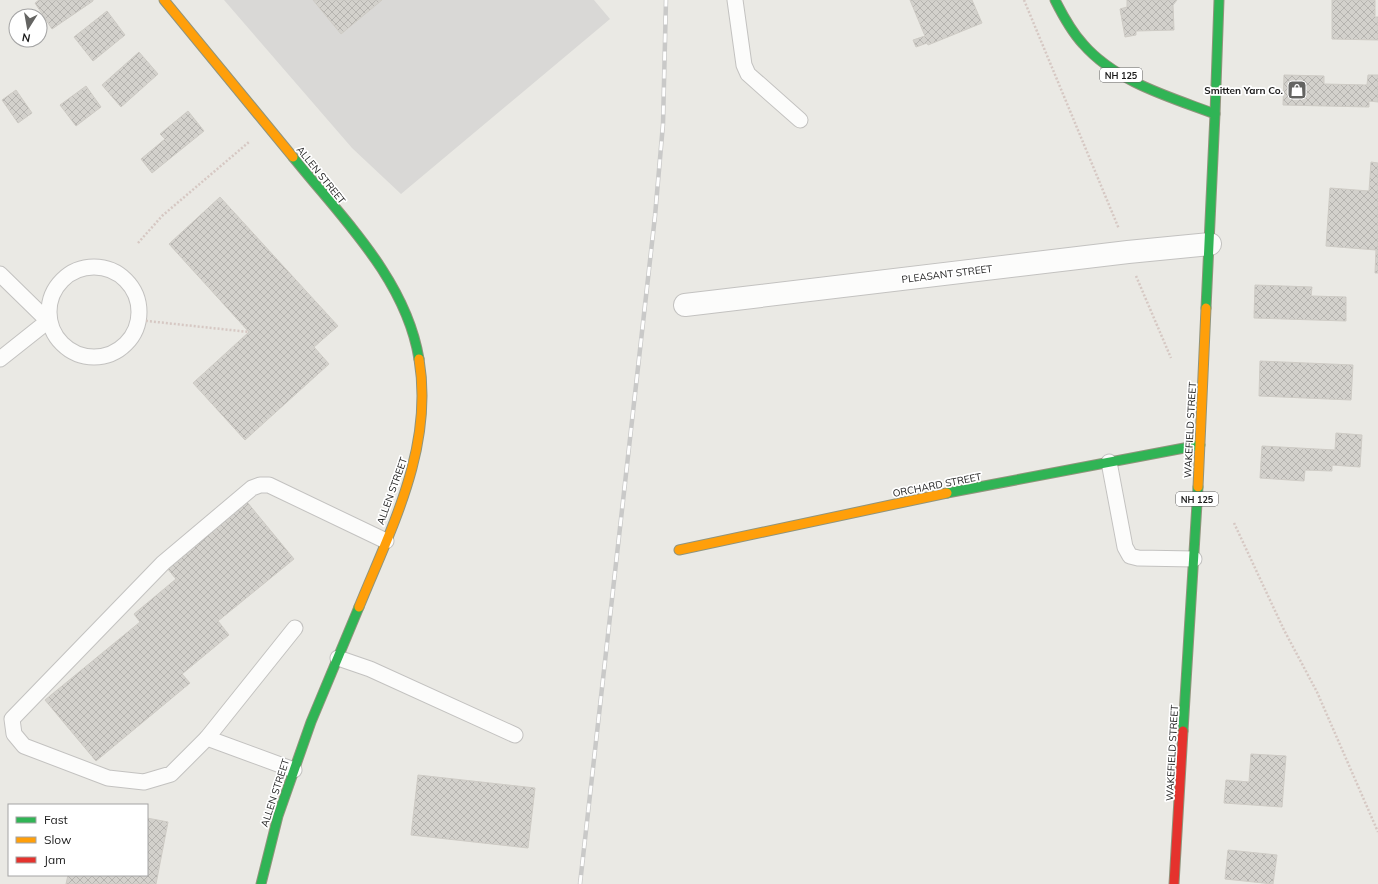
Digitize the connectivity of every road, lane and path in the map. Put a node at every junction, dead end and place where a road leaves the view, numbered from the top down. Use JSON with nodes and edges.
{"nodes":[{"id":1,"x":164,"y":0,"type":"edge"},
{"id":2,"x":735,"y":0,"type":"edge"},
{"id":3,"x":1024,"y":0,"type":"edge"},
{"id":4,"x":1056,"y":0,"type":"edge"},
{"id":5,"x":1219,"y":0,"type":"edge"},
{"id":6,"x":1215,"y":114,"type":"junction"},
{"id":7,"x":800,"y":120,"type":"dead end"},
{"id":8,"x":251,"y":141,"type":"dead end"},
{"id":9,"x":1120,"y":230,"type":"dead end"},
{"id":10,"x":138,"y":243,"type":"dead end"},
{"id":11,"x":1210,"y":244,"type":"junction"},
{"id":12,"x":1135,"y":273,"type":"dead end"},
{"id":13,"x":0,"y":274,"type":"edge"},
{"id":14,"x":685,"y":305,"type":"dead end"},
{"id":15,"x":138,"y":320,"type":"junction"},
{"id":16,"x":48,"y":321,"type":"junction"},
{"id":17,"x":249,"y":332,"type":"dead end"},
{"id":18,"x":0,"y":358,"type":"edge"},
{"id":19,"x":1171,"y":358,"type":"dead end"},
{"id":20,"x":1200,"y":445,"type":"junction"},
{"id":21,"x":1109,"y":462,"type":"junction"},
{"id":22,"x":1234,"y":523,"type":"dead end"},
{"id":23,"x":386,"y":541,"type":"junction"},
{"id":24,"x":679,"y":550,"type":"dead end"},
{"id":25,"x":1194,"y":559,"type":"junction"},
{"id":26,"x":295,"y":628,"type":"dead end"},
{"id":27,"x":338,"y":658,"type":"junction"},
{"id":28,"x":515,"y":735,"type":"dead end"},
{"id":29,"x":206,"y":738,"type":"junction"},
{"id":30,"x":294,"y":770,"type":"junction"},
{"id":31,"x":1378,"y":832,"type":"edge"},
{"id":32,"x":261,"y":884,"type":"edge"},
{"id":33,"x":1174,"y":884,"type":"edge"}],
"edges":[{"from":1,"to":23,"type":"street","name":"ALLEN STREET"},
{"from":2,"to":7,"type":"lane"},
{"from":3,"to":9,"type":"path"},
{"from":4,"to":6,"type":"street","number":"NH 125"},
{"from":5,"to":6,"type":"street","name":"WAKEFIELD STREET"},
{"from":6,"to":11,"type":"street","name":"WAKEFIELD STREET","number":"NH 125"},
{"from":8,"to":10,"type":"path"},
{"from":11,"to":14,"type":"street","name":"PLEASANT STREET"},
{"from":11,"to":20,"type":"street","name":"WAKEFIELD STREET","number":"NH 125"},
{"from":12,"to":19,"type":"path"},
{"from":13,"to":16,"type":"lane"},
{"from":15,"to":16,"type":"lane"},
{"from":15,"to":16,"type":"lane"},
{"from":15,"to":17,"type":"path"},
{"from":16,"to":18,"type":"lane"},
{"from":20,"to":21,"type":"street","name":"ORCHARD STREET"},
{"from":20,"to":25,"type":"street","name":"WAKEFIELD STREET","number":"NH 125"},
{"from":21,"to":24,"type":"street","name":"ORCHARD STREET"},
{"from":21,"to":25,"type":"lane"},
{"from":22,"to":31,"type":"path"},
{"from":23,"to":27,"type":"street","name":"ALLEN STREET"},
{"from":23,"to":29,"type":"lane"},
{"from":25,"to":33,"type":"street","name":"WAKEFIELD STREET","number":"NH 125"},
{"from":26,"to":29,"type":"lane"},
{"from":27,"to":28,"type":"lane"},
{"from":27,"to":30,"type":"street","name":"ALLEN STREET"},
{"from":29,"to":30,"type":"lane"},
{"from":30,"to":32,"type":"street","name":"ALLEN STREET"}]}
